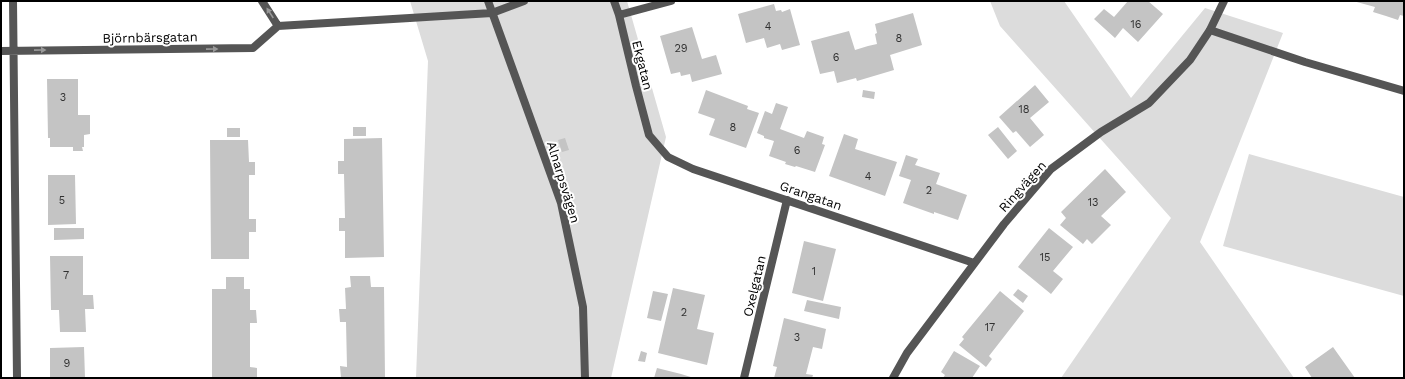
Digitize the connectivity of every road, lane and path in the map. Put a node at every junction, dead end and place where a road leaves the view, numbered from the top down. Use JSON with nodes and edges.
{"nodes":[{"id":1,"x":13,"y":1,"type":"edge"},
{"id":2,"x":262,"y":1,"type":"edge"},
{"id":3,"x":488,"y":1,"type":"edge"},
{"id":4,"x":524,"y":1,"type":"edge"},
{"id":5,"x":614,"y":1,"type":"edge"},
{"id":6,"x":671,"y":1,"type":"edge"},
{"id":7,"x":1224,"y":1,"type":"edge"},
{"id":8,"x":492,"y":13,"type":"junction"},
{"id":9,"x":619,"y":15,"type":"junction"},
{"id":10,"x":278,"y":26,"type":"junction"},
{"id":11,"x":1210,"y":30,"type":"junction"},
{"id":12,"x":1,"y":51,"type":"edge"},
{"id":13,"x":14,"y":51,"type":"junction"},
{"id":14,"x":1404,"y":91,"type":"edge"},
{"id":15,"x":649,"y":135,"type":"joint"},
{"id":16,"x":787,"y":200,"type":"junction"},
{"id":17,"x":974,"y":263,"type":"junction"},
{"id":18,"x":17,"y":378,"type":"edge"},
{"id":19,"x":586,"y":378,"type":"edge"},
{"id":20,"x":744,"y":378,"type":"edge"},
{"id":21,"x":893,"y":378,"type":"edge"}],
"edges":[{"from":1,"to":13,"type":"street"},
{"from":10,"to":2,"type":"street","one_way":true},
{"from":3,"to":8,"type":"street","name":"Alnarpsvägen"},
{"from":4,"to":8,"type":"street"},
{"from":5,"to":9,"type":"street","name":"Ekgatan"},
{"from":6,"to":9,"type":"street"},
{"from":7,"to":11,"type":"street","name":"Ringvägen"},
{"from":8,"to":10,"type":"street"},
{"from":8,"to":19,"type":"street","name":"Alnarpsvägen"},
{"from":9,"to":15,"type":"street","name":"Ekgatan"},
{"from":13,"to":10,"type":"street","name":"Björnbärsgatan","one_way":true},
{"from":11,"to":14,"type":"street"},
{"from":11,"to":17,"type":"street","name":"Ringvägen"},
{"from":12,"to":13,"type":"street","name":"Björnbärsgatan"},
{"from":13,"to":18,"type":"street"},
{"from":15,"to":16,"type":"street","name":"Grangatan"},
{"from":16,"to":17,"type":"street","name":"Grangatan"},
{"from":16,"to":20,"type":"street","name":"Oxelgatan"},
{"from":17,"to":21,"type":"street","name":"Ringvägen"}]}
